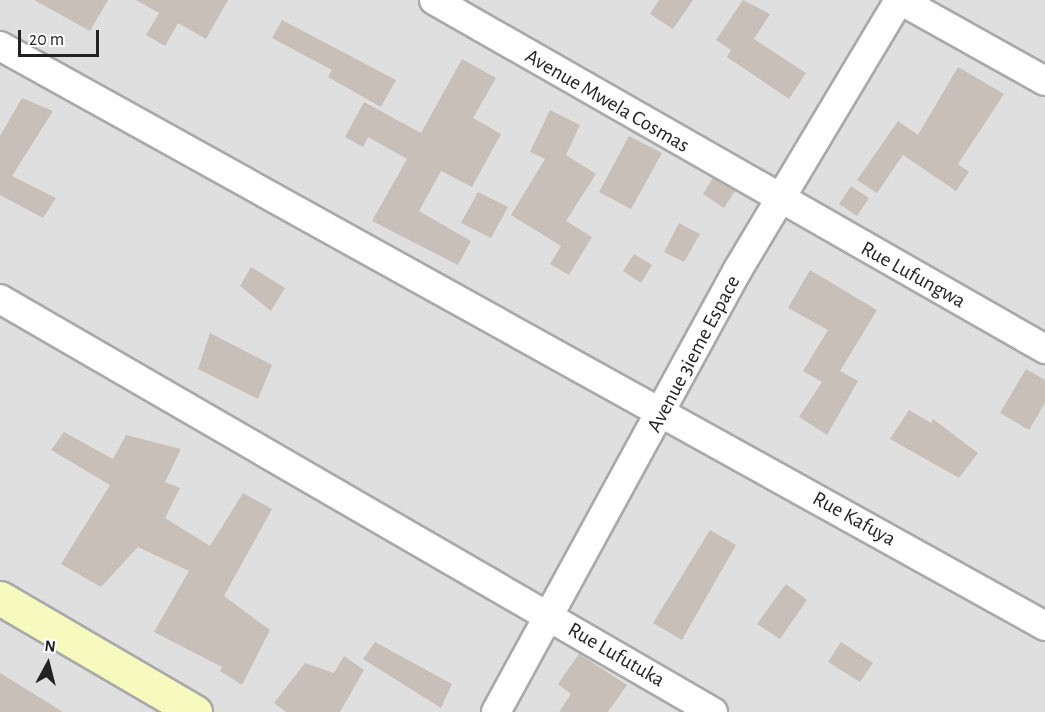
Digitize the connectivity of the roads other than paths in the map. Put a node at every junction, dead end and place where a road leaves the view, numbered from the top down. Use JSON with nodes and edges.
{"nodes":[{"id":1,"x":434,"y":0,"type":"edge"},
{"id":2,"x":899,"y":0,"type":"edge"},
{"id":3,"x":0,"y":46,"type":"edge"},
{"id":4,"x":1045,"y":81,"type":"edge"},
{"id":5,"x":780,"y":202,"type":"junction"},
{"id":6,"x":0,"y":299,"type":"edge"},
{"id":7,"x":1045,"y":349,"type":"edge"},
{"id":8,"x":663,"y":412,"type":"junction"},
{"id":9,"x":0,"y":598,"type":"edge"},
{"id":10,"x":549,"y":616,"type":"junction"},
{"id":11,"x":1045,"y":626,"type":"edge"},
{"id":12,"x":195,"y":712,"type":"edge"},
{"id":13,"x":496,"y":712,"type":"edge"},
{"id":14,"x":713,"y":712,"type":"edge"}],
"edges":[{"from":1,"to":5,"type":"street","name":"Avenue Mwela Cosmas"},
{"from":2,"to":4,"type":"street"},
{"from":2,"to":5,"type":"street","name":"Avenue 3ieme Espace"},
{"from":3,"to":8,"type":"street","name":"Rue Kafuya"},
{"from":5,"to":7,"type":"street","name":"Rue Lufungwa"},
{"from":5,"to":8,"type":"street","name":"Avenue 3ieme Espace"},
{"from":6,"to":10,"type":"street","name":"Rue Lufutuka"},
{"from":8,"to":10,"type":"street","name":"Avenue 3ieme Espace"},
{"from":8,"to":11,"type":"street","name":"Rue Kafuya"},
{"from":9,"to":12,"type":"street"},
{"from":10,"to":13,"type":"street","name":"Avenue 3ieme Espace"},
{"from":10,"to":14,"type":"street","name":"Rue Lufutuka"}]}
